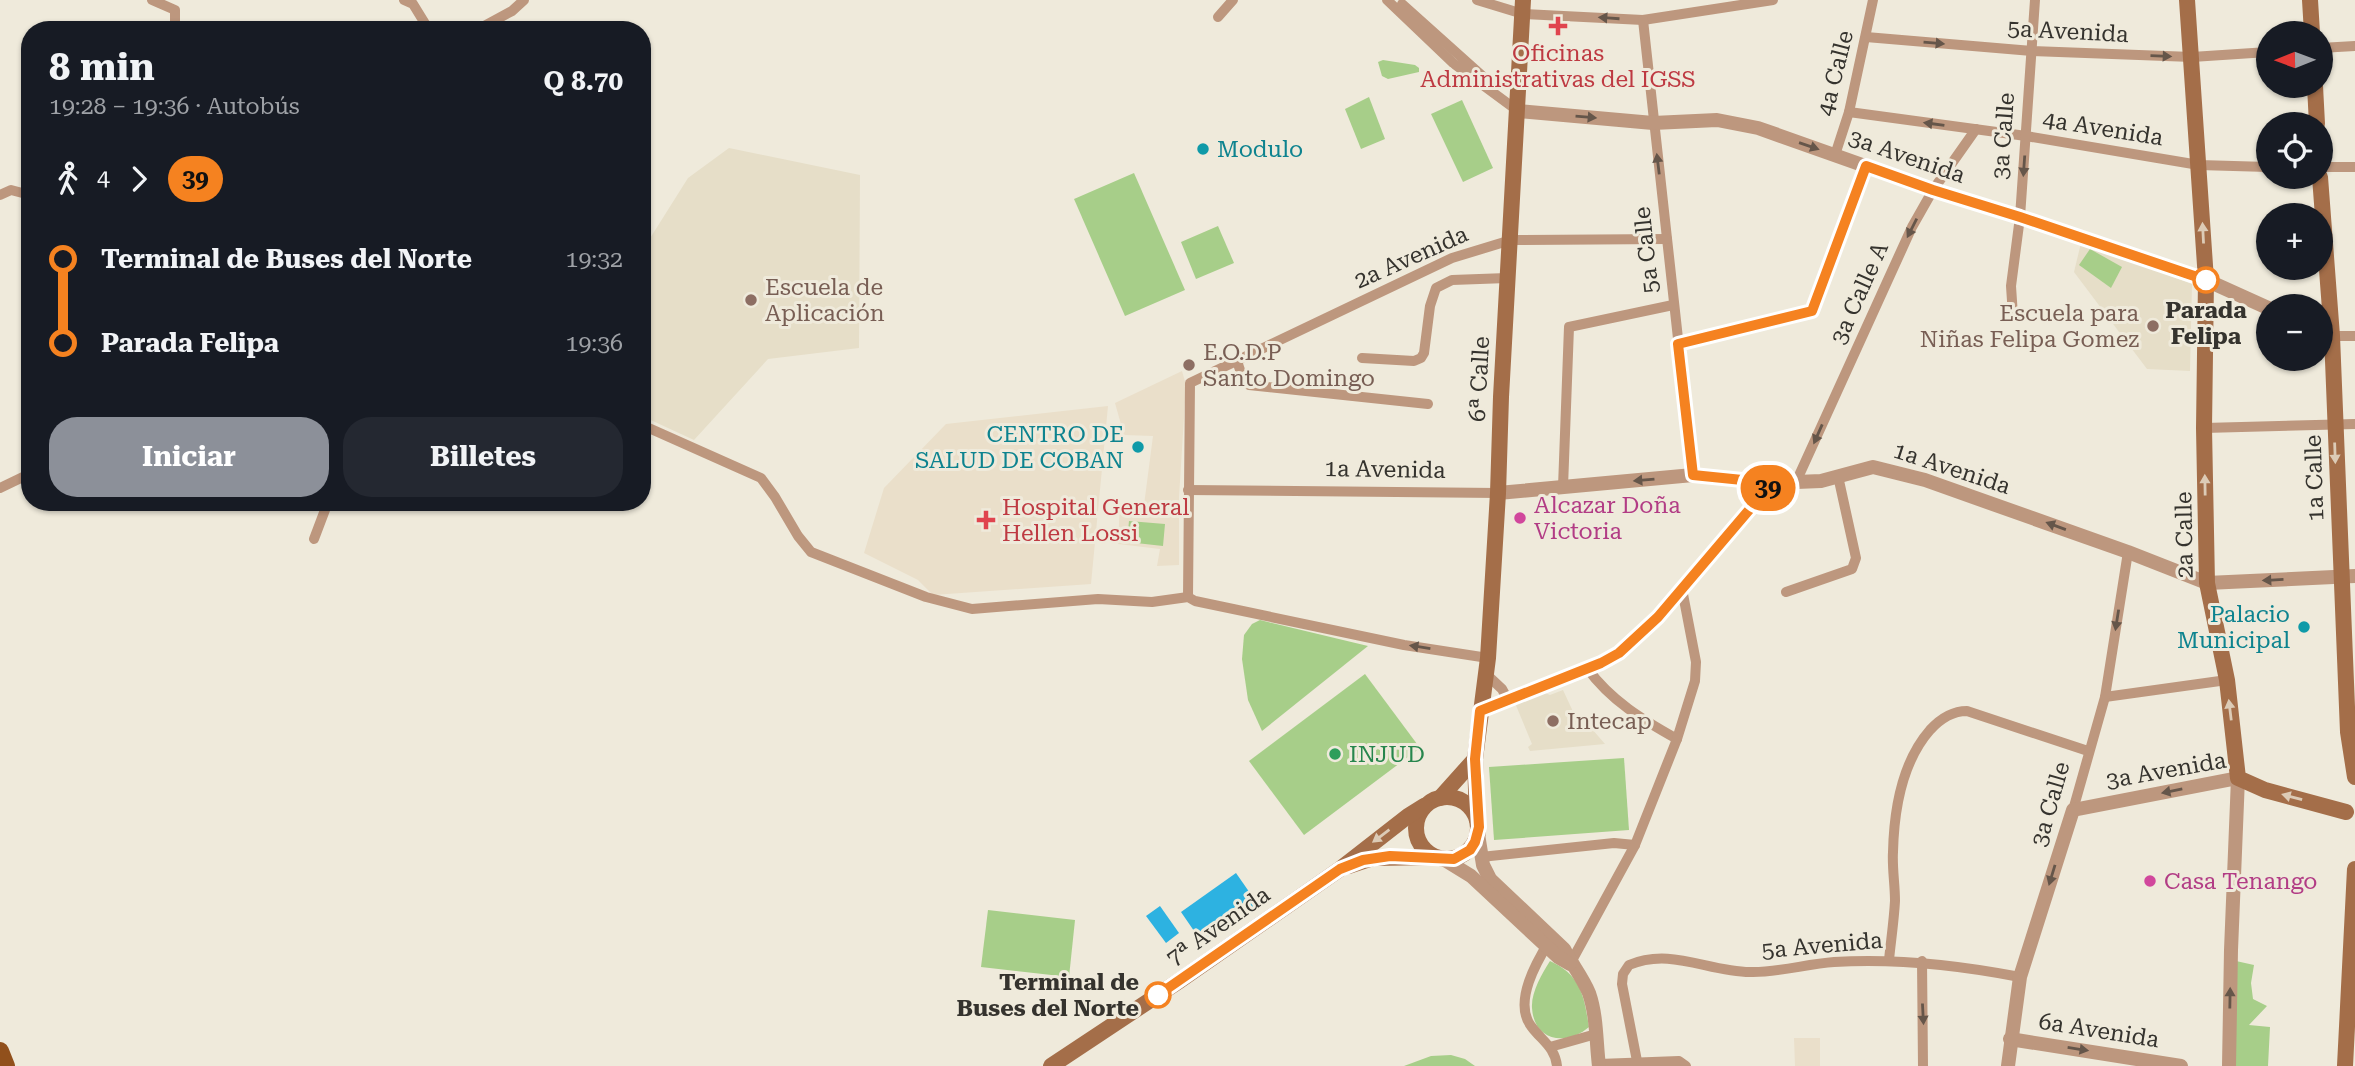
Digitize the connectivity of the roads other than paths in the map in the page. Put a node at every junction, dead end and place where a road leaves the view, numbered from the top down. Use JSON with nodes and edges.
{"nodes":[{"id":1,"x":152,"y":0,"type":"edge"},
{"id":2,"x":404,"y":0,"type":"edge"},
{"id":3,"x":524,"y":0,"type":"edge"},
{"id":4,"x":1233,"y":0,"type":"edge"},
{"id":5,"x":1387,"y":0,"type":"edge"},
{"id":6,"x":1397,"y":0,"type":"edge"},
{"id":7,"x":1477,"y":0,"type":"edge"},
{"id":8,"x":1773,"y":0,"type":"edge"},
{"id":9,"x":1873,"y":0,"type":"edge"},
{"id":10,"x":2035,"y":0,"type":"edge"},
{"id":11,"x":2187,"y":0,"type":"edge"},
{"id":12,"x":2310,"y":0,"type":"edge"},
{"id":13,"x":176,"y":5,"type":"edge"},
{"id":14,"x":1523,"y":7,"type":"edge"},
{"id":15,"x":1218,"y":17,"type":"dead end"},
{"id":16,"x":1643,"y":20,"type":"junction"},
{"id":17,"x":423,"y":21,"type":"edge"},
{"id":18,"x":494,"y":21,"type":"edge"},
{"id":19,"x":2311,"y":21,"type":"edge"},
{"id":20,"x":1866,"y":37,"type":"junction"},
{"id":21,"x":2355,"y":46,"type":"edge"},
{"id":22,"x":2333,"y":47,"type":"edge"},
{"id":23,"x":2032,"y":51,"type":"junction"},
{"id":24,"x":2256,"y":53,"type":"edge"},
{"id":25,"x":2192,"y":57,"type":"junction"},
{"id":26,"x":1518,"y":111,"type":"junction"},
{"id":27,"x":1849,"y":112,"type":"junction"},
{"id":28,"x":1653,"y":123,"type":"junction"},
{"id":29,"x":1976,"y":129,"type":"junction"},
{"id":30,"x":2026,"y":136,"type":"junction"},
{"id":31,"x":1835,"y":155,"type":"junction"},
{"id":32,"x":1866,"y":166,"type":"junction"},
{"id":33,"x":2199,"y":166,"type":"junction"},
{"id":34,"x":2256,"y":167,"type":"edge"},
{"id":35,"x":2333,"y":167,"type":"edge"},
{"id":36,"x":2355,"y":167,"type":"edge"},
{"id":37,"x":2320,"y":189,"type":"edge"},
{"id":38,"x":1933,"y":190,"type":"junction"},
{"id":39,"x":21,"y":193,"type":"edge"},
{"id":40,"x":0,"y":195,"type":"edge"},
{"id":41,"x":2020,"y":217,"type":"junction"},
{"id":42,"x":1667,"y":239,"type":"junction"},
{"id":43,"x":1510,"y":240,"type":"junction"},
{"id":44,"x":1507,"y":278,"type":"junction"},
{"id":45,"x":2206,"y":280,"type":"junction"},
{"id":46,"x":2324,"y":294,"type":"edge"},
{"id":47,"x":2256,"y":303,"type":"edge"},
{"id":48,"x":1673,"y":306,"type":"junction"},
{"id":49,"x":2013,"y":316,"type":"dead end"},
{"id":50,"x":2333,"y":334,"type":"edge"},
{"id":51,"x":2355,"y":336,"type":"edge"},
{"id":52,"x":1678,"y":344,"type":"junction"},
{"id":53,"x":1362,"y":358,"type":"dead end"},
{"id":54,"x":1237,"y":361,"type":"junction"},
{"id":55,"x":2329,"y":371,"type":"edge"},
{"id":56,"x":1427,"y":404,"type":"dead end"},
{"id":57,"x":2355,"y":424,"type":"edge"},
{"id":58,"x":2334,"y":425,"type":"junction"},
{"id":59,"x":2204,"y":428,"type":"junction"},
{"id":60,"x":651,"y":429,"type":"edge"},
{"id":61,"x":1693,"y":475,"type":"junction"},
{"id":62,"x":1838,"y":476,"type":"junction"},
{"id":63,"x":21,"y":478,"type":"edge"},
{"id":64,"x":1796,"y":482,"type":"junction"},
{"id":65,"x":1772,"y":483,"type":"junction"},
{"id":66,"x":1563,"y":486,"type":"junction"},
{"id":67,"x":0,"y":488,"type":"edge"},
{"id":68,"x":1188,"y":490,"type":"junction"},
{"id":69,"x":1498,"y":493,"type":"junction"},
{"id":70,"x":325,"y":511,"type":"edge"},
{"id":71,"x":314,"y":539,"type":"dead end"},
{"id":72,"x":2128,"y":552,"type":"junction"},
{"id":73,"x":2348,"y":576,"type":"edge"},
{"id":74,"x":2207,"y":583,"type":"junction"},
{"id":75,"x":1682,"y":589,"type":"junction"},
{"id":76,"x":1786,"y":592,"type":"dead end"},
{"id":77,"x":1188,"y":597,"type":"junction"},
{"id":78,"x":1486,"y":665,"type":"junction"},
{"id":79,"x":1587,"y":668,"type":"junction"},
{"id":80,"x":2227,"y":680,"type":"junction"},
{"id":81,"x":2105,"y":697,"type":"junction"},
{"id":82,"x":1507,"y":700,"type":"junction"},
{"id":83,"x":1480,"y":711,"type":"junction"},
{"id":84,"x":2351,"y":732,"type":"edge"},
{"id":85,"x":1677,"y":739,"type":"junction"},
{"id":86,"x":2088,"y":751,"type":"junction"},
{"id":87,"x":1475,"y":759,"type":"junction"},
{"id":88,"x":2355,"y":777,"type":"edge"},
{"id":89,"x":2238,"y":778,"type":"junction"},
{"id":90,"x":1440,"y":798,"type":"junction"},
{"id":91,"x":1424,"y":806,"type":"junction"},
{"id":92,"x":2073,"y":810,"type":"junction"},
{"id":93,"x":2346,"y":812,"type":"dead end"},
{"id":94,"x":1478,"y":827,"type":"junction"},
{"id":95,"x":1635,"y":845,"type":"junction"},
{"id":96,"x":1481,"y":857,"type":"junction"},
{"id":97,"x":1439,"y":858,"type":"junction"},
{"id":98,"x":1340,"y":869,"type":"junction"},
{"id":99,"x":2355,"y":869,"type":"edge"},
{"id":100,"x":2354,"y":890,"type":"edge"},
{"id":101,"x":1549,"y":942,"type":"junction"},
{"id":102,"x":1889,"y":960,"type":"junction"},
{"id":103,"x":1922,"y":961,"type":"junction"},
{"id":104,"x":1570,"y":964,"type":"junction"},
{"id":105,"x":2020,"y":978,"type":"junction"},
{"id":106,"x":1596,"y":1034,"type":"junction"},
{"id":107,"x":2010,"y":1039,"type":"junction"},
{"id":108,"x":1550,"y":1047,"type":"junction"},
{"id":109,"x":0,"y":1051,"type":"edge"},
{"id":110,"x":1637,"y":1061,"type":"junction"},
{"id":111,"x":1599,"y":1065,"type":"edge"},
{"id":112,"x":6,"y":1066,"type":"edge"},
{"id":113,"x":1051,"y":1066,"type":"edge"},
{"id":114,"x":1557,"y":1066,"type":"edge"},
{"id":115,"x":1686,"y":1066,"type":"edge"},
{"id":116,"x":1923,"y":1066,"type":"edge"},
{"id":117,"x":2008,"y":1066,"type":"edge"},
{"id":118,"x":2181,"y":1066,"type":"edge"},
{"id":119,"x":2229,"y":1066,"type":"edge"},
{"id":120,"x":2345,"y":1066,"type":"edge"}],
"edges":[{"from":1,"to":13,"type":"street"},
{"from":2,"to":17,"type":"street"},
{"from":3,"to":18,"type":"street"},
{"from":4,"to":15,"type":"street"},
{"from":5,"to":26,"type":"street"},
{"from":6,"to":26,"type":"street"},
{"from":7,"to":14,"type":"street"},
{"from":8,"to":16,"type":"street"},
{"from":9,"to":20,"type":"street","name":"4a Calle"},
{"from":10,"to":23,"type":"street","name":"3a Calle"},
{"from":11,"to":25,"type":"main road","name":"2a Calle"},
{"from":12,"to":19,"type":"main road"},
{"from":16,"to":14,"type":"street","one_way":true},
{"from":14,"to":26,"type":"main road","name":"6ª Calle"},
{"from":16,"to":28,"type":"street","name":"5a Calle"},
{"from":20,"to":23,"type":"street","name":"5a Avenida","one_way":true},
{"from":20,"to":27,"type":"street","name":"4a Calle"},
{"from":21,"to":22,"type":"street"},
{"from":23,"to":25,"type":"street","name":"5a Avenida","one_way":true},
{"from":23,"to":30,"type":"street","name":"3a Calle"},
{"from":24,"to":25,"type":"street","name":"5a Avenida"},
{"from":25,"to":33,"type":"main road","name":"2a Calle"},
{"from":26,"to":28,"type":"street","name":"3a Avenida","one_way":true},
{"from":26,"to":43,"type":"main road","name":"6ª Calle"},
{"from":29,"to":27,"type":"street","name":"4a Avenida","one_way":true},
{"from":27,"to":31,"type":"street","name":"4a Calle"},
{"from":28,"to":31,"type":"street","name":"3a Avenida","one_way":true},
{"from":42,"to":28,"type":"street","name":"5a Calle","one_way":true},
{"from":29,"to":30,"type":"street","name":"4a Avenida"},
{"from":29,"to":38,"type":"street","name":"3a Calle A"},
{"from":30,"to":33,"type":"street","name":"4a Avenida"},
{"from":30,"to":41,"type":"street","name":"3a Calle","one_way":true},
{"from":31,"to":32,"type":"street","name":"3a Avenida"},
{"from":32,"to":38,"type":"street","name":"3a Avenida"},
{"from":32,"to":52,"type":"street"},
{"from":33,"to":34,"type":"street","name":"4a Avenida"},
{"from":45,"to":33,"type":"main road","name":"2a Calle","one_way":true},
{"from":35,"to":36,"type":"street"},
{"from":37,"to":46,"type":"main road","name":"1a Calle"},
{"from":38,"to":41,"type":"street","name":"3a Avenida"},
{"from":38,"to":64,"type":"street","name":"3a Calle A","one_way":true},
{"from":39,"to":40,"type":"street"},
{"from":41,"to":45,"type":"street","name":"3a Avenida"},
{"from":41,"to":49,"type":"street","name":"3a Calle"},
{"from":42,"to":43,"type":"street","name":"2a Avenida"},
{"from":42,"to":48,"type":"street","name":"5a Calle"},
{"from":43,"to":44,"type":"main road","name":"6ª Calle"},
{"from":43,"to":54,"type":"street","name":"2a Avenida"},
{"from":44,"to":53,"type":"street"},
{"from":44,"to":69,"type":"main road","name":"6ª Calle"},
{"from":45,"to":47,"type":"street","name":"3a Avenida"},
{"from":45,"to":59,"type":"main road","name":"2a Calle"},
{"from":48,"to":52,"type":"street","name":"5a Calle"},
{"from":48,"to":66,"type":"street"},
{"from":50,"to":51,"type":"street"},
{"from":52,"to":61,"type":"street","name":"5a Calle"},
{"from":54,"to":56,"type":"street"},
{"from":54,"to":68,"type":"street","name":"2a Avenida"},
{"from":55,"to":58,"type":"main road","name":"1a Calle"},
{"from":57,"to":58,"type":"street"},
{"from":58,"to":59,"type":"street"},
{"from":58,"to":73,"type":"main road","name":"1a Calle","one_way":true},
{"from":74,"to":59,"type":"main road","name":"2a Calle","one_way":true},
{"from":60,"to":77,"type":"street"},
{"from":61,"to":65,"type":"street","name":"1a Avenida"},
{"from":61,"to":66,"type":"street","name":"1a Avenida","one_way":true},
{"from":62,"to":64,"type":"street","name":"1a Avenida"},
{"from":72,"to":62,"type":"street","name":"1a Avenida","one_way":true},
{"from":62,"to":76,"type":"street"},
{"from":63,"to":67,"type":"street"},
{"from":64,"to":65,"type":"street","name":"1a Avenida"},
{"from":65,"to":75,"type":"street"},
{"from":66,"to":69,"type":"street","name":"1a Avenida"},
{"from":68,"to":69,"type":"street","name":"1a Avenida"},
{"from":68,"to":77,"type":"street"},
{"from":69,"to":78,"type":"main road","name":"6ª Calle"},
{"from":70,"to":71,"type":"street"},
{"from":72,"to":74,"type":"street","name":"1a Avenida"},
{"from":72,"to":81,"type":"street","name":"3a Calle","one_way":true},
{"from":73,"to":74,"type":"street","name":"1a Avenida","one_way":true},
{"from":73,"to":84,"type":"main road","name":"1a Calle"},
{"from":74,"to":80,"type":"main road","name":"2a Calle"},
{"from":75,"to":79,"type":"street"},
{"from":75,"to":85,"type":"street"},
{"from":78,"to":77,"type":"street","one_way":true},
{"from":78,"to":82,"type":"street"},
{"from":78,"to":83,"type":"main road","name":"6ª Calle"},
{"from":79,"to":82,"type":"street"},
{"from":79,"to":85,"type":"street"},
{"from":80,"to":81,"type":"street"},
{"from":89,"to":80,"type":"main road","name":"2a Calle","one_way":true},
{"from":81,"to":86,"type":"street","name":"3a Calle"},
{"from":82,"to":83,"type":"street"},
{"from":83,"to":87,"type":"main road","name":"6ª Calle"},
{"from":84,"to":88,"type":"main road","name":"1a Calle"},
{"from":85,"to":95,"type":"street"},
{"from":86,"to":92,"type":"street","name":"3a Calle"},
{"from":86,"to":102,"type":"street","name":"3a Avenida"},
{"from":87,"to":90,"type":"main road"},
{"from":87,"to":94,"type":"main road","name":"6ª Calle"},
{"from":89,"to":92,"type":"street","name":"3a Avenida","one_way":true},
{"from":93,"to":89,"type":"main road","name":"3a Avenida","one_way":true},
{"from":119,"to":89,"type":"street","name":"2a Calle","one_way":true},
{"from":90,"to":91,"type":"main road"},
{"from":90,"to":94,"type":"main road"},
{"from":91,"to":97,"type":"main road"},
{"from":91,"to":98,"type":"main road","name":"7ª Avenida","one_way":true},
{"from":92,"to":105,"type":"street","name":"3a Calle","one_way":true},
{"from":94,"to":96,"type":"street"},
{"from":94,"to":97,"type":"main road"},
{"from":95,"to":96,"type":"street"},
{"from":95,"to":104,"type":"street"},
{"from":96,"to":101,"type":"street"},
{"from":97,"to":98,"type":"main road","name":"7ª Avenida"},
{"from":97,"to":101,"type":"street"},
{"from":98,"to":113,"type":"main road","name":"7ª Avenida"},
{"from":99,"to":100,"type":"main road"},
{"from":100,"to":120,"type":"main road"},
{"from":101,"to":104,"type":"street"},
{"from":101,"to":108,"type":"street"},
{"from":102,"to":103,"type":"street","name":"5a Avenida"},
{"from":102,"to":110,"type":"street","name":"5a Avenida"},
{"from":103,"to":105,"type":"street","name":"5a Avenida"},
{"from":103,"to":116,"type":"street","one_way":true},
{"from":104,"to":106,"type":"street"},
{"from":105,"to":107,"type":"street","name":"3a Calle"},
{"from":106,"to":108,"type":"street"},
{"from":106,"to":111,"type":"street"},
{"from":107,"to":117,"type":"street","name":"3a Calle"},
{"from":107,"to":118,"type":"street","name":"6a Avenida","one_way":true},
{"from":108,"to":114,"type":"street"},
{"from":109,"to":112,"type":"main road"},
{"from":110,"to":111,"type":"street"},
{"from":110,"to":115,"type":"street"}]}
